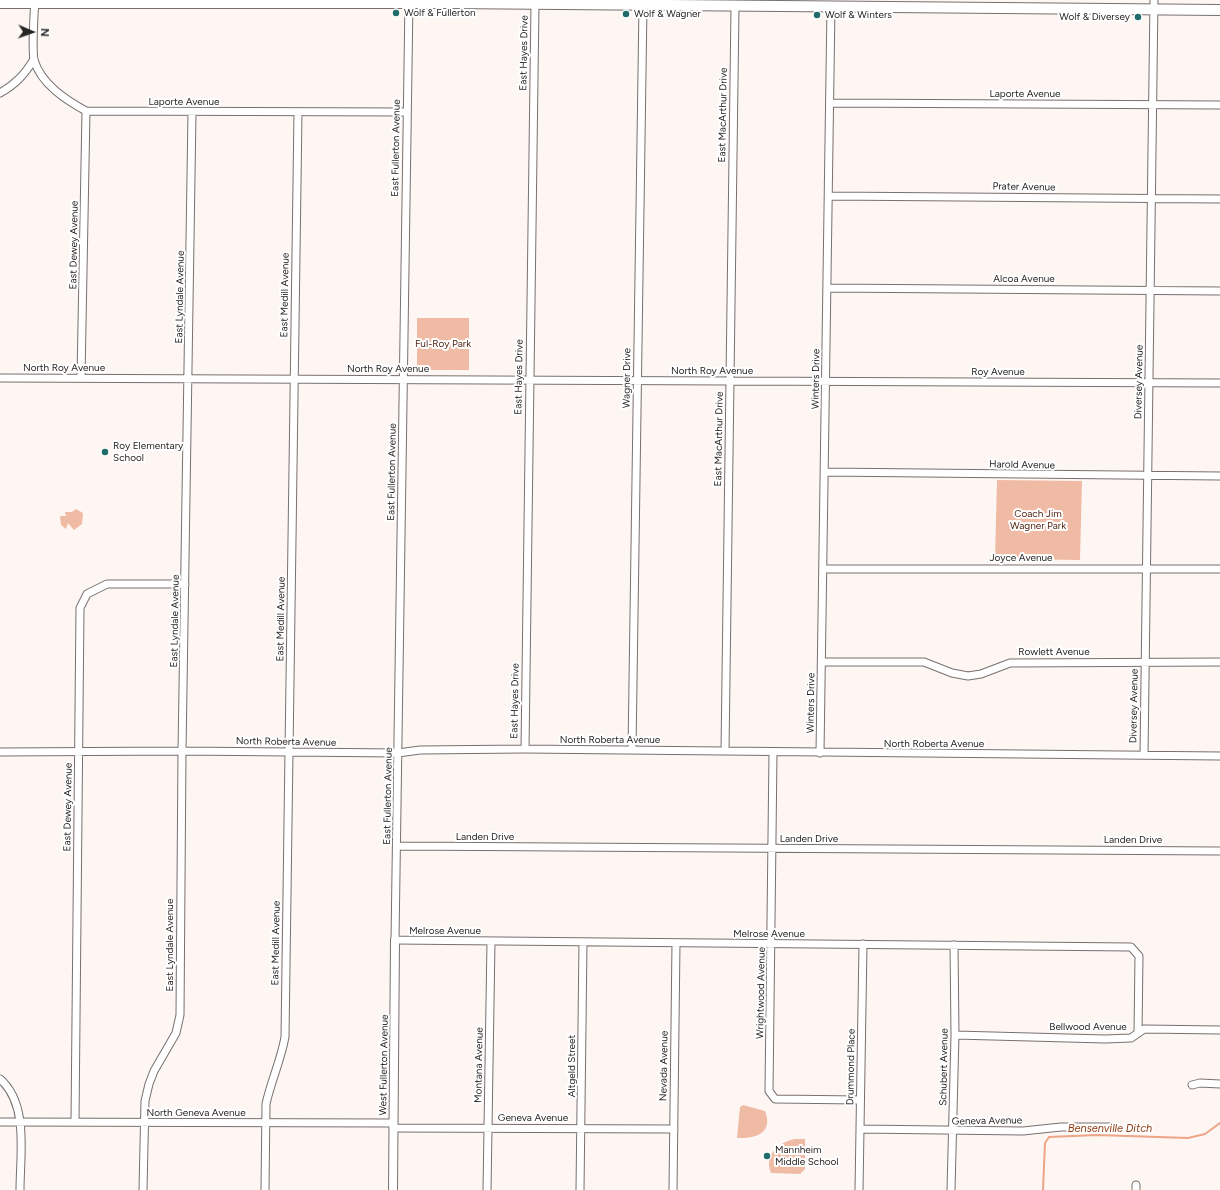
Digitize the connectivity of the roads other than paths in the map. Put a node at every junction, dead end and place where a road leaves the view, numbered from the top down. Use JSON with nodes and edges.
{"nodes":[{"id":1,"x":35,"y":2,"type":"edge"},
{"id":2,"x":409,"y":2,"type":"edge"},
{"id":3,"x":0,"y":4,"type":"edge"},
{"id":4,"x":535,"y":4,"type":"junction"},
{"id":5,"x":643,"y":5,"type":"junction"},
{"id":6,"x":1154,"y":5,"type":"edge"},
{"id":7,"x":735,"y":6,"type":"junction"},
{"id":8,"x":831,"y":6,"type":"junction"},
{"id":9,"x":1220,"y":10,"type":"edge"},
{"id":10,"x":34,"y":59,"type":"junction"},
{"id":11,"x":0,"y":93,"type":"edge"},
{"id":12,"x":831,"y":103,"type":"junction"},
{"id":13,"x":1153,"y":105,"type":"junction"},
{"id":14,"x":1220,"y":105,"type":"edge"},
{"id":15,"x":86,"y":111,"type":"junction"},
{"id":16,"x":192,"y":112,"type":"junction"},
{"id":17,"x":298,"y":112,"type":"junction"},
{"id":18,"x":407,"y":112,"type":"junction"},
{"id":19,"x":829,"y":196,"type":"junction"},
{"id":20,"x":1151,"y":198,"type":"junction"},
{"id":21,"x":1220,"y":199,"type":"edge"},
{"id":22,"x":828,"y":288,"type":"junction"},
{"id":23,"x":1150,"y":290,"type":"junction"},
{"id":24,"x":1220,"y":291,"type":"edge"},
{"id":25,"x":0,"y":378,"type":"edge"},
{"id":26,"x":81,"y":378,"type":"junction"},
{"id":27,"x":189,"y":378,"type":"junction"},
{"id":28,"x":294,"y":379,"type":"junction"},
{"id":29,"x":529,"y":379,"type":"junction"},
{"id":30,"x":403,"y":380,"type":"junction"},
{"id":31,"x":637,"y":381,"type":"junction"},
{"id":32,"x":730,"y":381,"type":"junction"},
{"id":33,"x":776,"y":382,"type":"joint"},
{"id":34,"x":826,"y":382,"type":"junction"},
{"id":35,"x":1149,"y":382,"type":"junction"},
{"id":36,"x":1220,"y":383,"type":"edge"},
{"id":37,"x":825,"y":472,"type":"junction"},
{"id":38,"x":1148,"y":476,"type":"junction"},
{"id":39,"x":1220,"y":476,"type":"edge"},
{"id":40,"x":1146,"y":568,"type":"junction"},
{"id":41,"x":823,"y":569,"type":"junction"},
{"id":42,"x":1220,"y":570,"type":"edge"},
{"id":43,"x":185,"y":584,"type":"junction"},
{"id":44,"x":822,"y":662,"type":"junction"},
{"id":45,"x":1145,"y":662,"type":"junction"},
{"id":46,"x":1220,"y":662,"type":"edge"},
{"id":47,"x":525,"y":749,"type":"junction"},
{"id":48,"x":632,"y":750,"type":"junction"},
{"id":49,"x":182,"y":751,"type":"junction"},
{"id":50,"x":725,"y":751,"type":"junction"},
{"id":51,"x":0,"y":752,"type":"edge"},
{"id":52,"x":289,"y":752,"type":"junction"},
{"id":53,"x":773,"y":752,"type":"junction"},
{"id":54,"x":79,"y":753,"type":"junction"},
{"id":55,"x":398,"y":753,"type":"junction"},
{"id":56,"x":820,"y":753,"type":"junction"},
{"id":57,"x":1144,"y":755,"type":"junction"},
{"id":58,"x":1220,"y":756,"type":"edge"},
{"id":59,"x":397,"y":846,"type":"junction"},
{"id":60,"x":772,"y":848,"type":"junction"},
{"id":61,"x":1220,"y":851,"type":"edge"},
{"id":62,"x":396,"y":940,"type":"junction"},
{"id":63,"x":491,"y":941,"type":"junction"},
{"id":64,"x":583,"y":942,"type":"junction"},
{"id":65,"x":676,"y":943,"type":"junction"},
{"id":66,"x":772,"y":944,"type":"junction"},
{"id":67,"x":862,"y":944,"type":"junction"},
{"id":68,"x":954,"y":945,"type":"junction"},
{"id":69,"x":1220,"y":1030,"type":"edge"},
{"id":70,"x":1138,"y":1033,"type":"junction"},
{"id":71,"x":955,"y":1035,"type":"junction"},
{"id":72,"x":0,"y":1079,"type":"edge"},
{"id":73,"x":1220,"y":1084,"type":"edge"},
{"id":74,"x":1192,"y":1085,"type":"dead end"},
{"id":75,"x":860,"y":1100,"type":"junction"},
{"id":76,"x":0,"y":1122,"type":"edge"},
{"id":77,"x":20,"y":1122,"type":"junction"},
{"id":78,"x":75,"y":1122,"type":"junction"},
{"id":79,"x":143,"y":1123,"type":"junction"},
{"id":80,"x":266,"y":1123,"type":"junction"},
{"id":81,"x":393,"y":1126,"type":"junction"},
{"id":82,"x":1115,"y":1126,"type":"dead end"},
{"id":83,"x":488,"y":1128,"type":"junction"},
{"id":84,"x":581,"y":1129,"type":"junction"},
{"id":85,"x":674,"y":1129,"type":"junction"},
{"id":86,"x":860,"y":1129,"type":"junction"},
{"id":87,"x":952,"y":1131,"type":"junction"},
{"id":88,"x":20,"y":1190,"type":"edge"},
{"id":89,"x":143,"y":1190,"type":"edge"},
{"id":90,"x":265,"y":1190,"type":"edge"},
{"id":91,"x":393,"y":1190,"type":"edge"},
{"id":92,"x":487,"y":1190,"type":"edge"},
{"id":93,"x":580,"y":1190,"type":"edge"},
{"id":94,"x":673,"y":1190,"type":"edge"},
{"id":95,"x":859,"y":1190,"type":"edge"},
{"id":96,"x":951,"y":1190,"type":"edge"}],
"edges":[{"from":1,"to":2,"type":"main road"},
{"from":1,"to":3,"type":"main road"},
{"from":1,"to":10,"type":"street"},
{"from":2,"to":4,"type":"main road"},
{"from":2,"to":18,"type":"street","name":"East Fullerton Avenue"},
{"from":4,"to":5,"type":"main road"},
{"from":4,"to":29,"type":"street","name":"East Hayes Drive"},
{"from":5,"to":7,"type":"main road"},
{"from":5,"to":31,"type":"street","name":"Wagner Drive"},
{"from":6,"to":8,"type":"main road"},
{"from":6,"to":9,"type":"main road"},
{"from":6,"to":13,"type":"street","name":"Diversey Avenue"},
{"from":7,"to":8,"type":"main road"},
{"from":7,"to":32,"type":"street","name":"East MacArthur Drive"},
{"from":8,"to":12,"type":"street","name":"Winters Drive"},
{"from":10,"to":11,"type":"street"},
{"from":10,"to":15,"type":"street","name":"Laporte Avenue"},
{"from":12,"to":13,"type":"street","name":"Laporte Avenue"},
{"from":12,"to":19,"type":"street","name":"Winters Drive"},
{"from":13,"to":14,"type":"street","name":"Laporte Avenue"},
{"from":13,"to":20,"type":"street","name":"Diversey Avenue"},
{"from":15,"to":16,"type":"street","name":"Laporte Avenue"},
{"from":15,"to":26,"type":"street","name":"East Dewey Avenue"},
{"from":16,"to":17,"type":"street","name":"Laporte Avenue"},
{"from":16,"to":27,"type":"street","name":"East Lyndale Avenue"},
{"from":17,"to":18,"type":"street","name":"Laporte Avenue"},
{"from":17,"to":28,"type":"street","name":"East Medill Avenue"},
{"from":18,"to":30,"type":"street","name":"East Fullerton Avenue"},
{"from":19,"to":20,"type":"street","name":"Prater Avenue"},
{"from":19,"to":22,"type":"street","name":"Winters Drive"},
{"from":20,"to":21,"type":"street","name":"Prater Avenue"},
{"from":20,"to":23,"type":"street","name":"Diversey Avenue"},
{"from":22,"to":23,"type":"street","name":"Alcoa Avenue"},
{"from":22,"to":34,"type":"street","name":"Winters Drive"},
{"from":23,"to":24,"type":"street","name":"Alcoa Avenue"},
{"from":23,"to":35,"type":"street","name":"Diversey Avenue"},
{"from":25,"to":26,"type":"street","name":"North Roy Avenue"},
{"from":26,"to":27,"type":"street","name":"North Roy Avenue"},
{"from":27,"to":28,"type":"street","name":"North Roy Avenue"},
{"from":27,"to":43,"type":"street","name":"East Lyndale Avenue"},
{"from":28,"to":30,"type":"street","name":"North Roy Avenue"},
{"from":28,"to":52,"type":"street","name":"East Medill Avenue"},
{"from":29,"to":30,"type":"street","name":"North Roy Avenue"},
{"from":29,"to":31,"type":"street","name":"North Roy Avenue"},
{"from":29,"to":47,"type":"street","name":"East Hayes Drive"},
{"from":30,"to":55,"type":"street","name":"East Fullerton Avenue"},
{"from":31,"to":32,"type":"street","name":"North Roy Avenue"},
{"from":31,"to":48,"type":"street","name":"Wagner Drive"},
{"from":32,"to":33,"type":"street","name":"North Roy Avenue"},
{"from":32,"to":50,"type":"street","name":"East MacArthur Drive"},
{"from":33,"to":34,"type":"street","name":"Roy Avenue"},
{"from":34,"to":35,"type":"street","name":"Roy Avenue"},
{"from":34,"to":37,"type":"street","name":"Winters Drive"},
{"from":35,"to":36,"type":"street","name":"Roy Avenue"},
{"from":35,"to":38,"type":"street","name":"Diversey Avenue"},
{"from":37,"to":38,"type":"street","name":"Harold Avenue"},
{"from":37,"to":41,"type":"street","name":"Winters Drive"},
{"from":38,"to":39,"type":"street","name":"Harold Avenue"},
{"from":38,"to":40,"type":"street","name":"Diversey Avenue"},
{"from":40,"to":41,"type":"street","name":"Joyce Avenue"},
{"from":40,"to":42,"type":"street","name":"Joyce Avenue"},
{"from":40,"to":45,"type":"street","name":"Diversey Avenue"},
{"from":41,"to":44,"type":"street","name":"Winters Drive"},
{"from":43,"to":49,"type":"street","name":"East Lyndale Avenue"},
{"from":43,"to":54,"type":"street","name":"East Dewey Avenue"},
{"from":44,"to":45,"type":"street","name":"Rowlett Avenue"},
{"from":44,"to":56,"type":"street","name":"Winters Drive"},
{"from":45,"to":46,"type":"street","name":"Rowlett Avenue"},
{"from":45,"to":57,"type":"street","name":"Diversey Avenue"},
{"from":47,"to":48,"type":"street","name":"North Roberta Avenue"},
{"from":47,"to":55,"type":"street","name":"North Roberta Avenue"},
{"from":48,"to":50,"type":"street","name":"North Roberta Avenue"},
{"from":49,"to":52,"type":"street","name":"North Roberta Avenue"},
{"from":49,"to":54,"type":"street","name":"North Roberta Avenue"},
{"from":49,"to":79,"type":"street","name":"East Lyndale Avenue"},
{"from":50,"to":53,"type":"street","name":"North Roberta Avenue"},
{"from":51,"to":54,"type":"street","name":"North Roberta Avenue"},
{"from":52,"to":55,"type":"street","name":"North Roberta Avenue"},
{"from":52,"to":80,"type":"street","name":"East Medill Avenue"},
{"from":53,"to":56,"type":"street","name":"North Roberta Avenue"},
{"from":53,"to":60,"type":"street","name":"Wrightwood Avenue"},
{"from":54,"to":78,"type":"street","name":"East Dewey Avenue"},
{"from":55,"to":59,"type":"street","name":"East Fullerton Avenue"},
{"from":56,"to":57,"type":"street","name":"North Roberta Avenue"},
{"from":57,"to":58,"type":"street","name":"North Roberta Avenue"},
{"from":59,"to":60,"type":"street","name":"Landen Drive"},
{"from":59,"to":62,"type":"street","name":"East Fullerton Avenue"},
{"from":60,"to":61,"type":"street","name":"Landen Drive"},
{"from":60,"to":66,"type":"street","name":"Wrightwood Avenue"},
{"from":62,"to":63,"type":"street","name":"Melrose Avenue"},
{"from":62,"to":81,"type":"street","name":"West Fullerton Avenue"},
{"from":63,"to":64,"type":"street","name":"Melrose Avenue"},
{"from":63,"to":83,"type":"street","name":"Montana Avenue"},
{"from":64,"to":65,"type":"street","name":"Melrose Avenue"},
{"from":64,"to":84,"type":"street","name":"Altgeld Street"},
{"from":65,"to":66,"type":"street","name":"Melrose Avenue"},
{"from":65,"to":85,"type":"street","name":"Nevada Avenue"},
{"from":66,"to":67,"type":"street","name":"Melrose Avenue"},
{"from":66,"to":75,"type":"street","name":"Wrightwood Avenue"},
{"from":67,"to":68,"type":"street","name":"Melrose Avenue"},
{"from":67,"to":75,"type":"street","name":"Drummond Place"},
{"from":68,"to":70,"type":"street","name":"Melrose Avenue"},
{"from":68,"to":71,"type":"street","name":"Schubert Avenue"},
{"from":69,"to":70,"type":"street","name":"Bellwood Avenue"},
{"from":70,"to":71,"type":"street","name":"Bellwood Avenue"},
{"from":71,"to":87,"type":"street","name":"Schubert Avenue"},
{"from":72,"to":77,"type":"street"},
{"from":73,"to":74,"type":"street"},
{"from":75,"to":86,"type":"street","name":"Drummond Place"},
{"from":76,"to":77,"type":"street","name":"North Geneva Avenue"},
{"from":77,"to":78,"type":"street","name":"North Geneva Avenue"},
{"from":77,"to":88,"type":"street"},
{"from":78,"to":79,"type":"street","name":"North Geneva Avenue"},
{"from":79,"to":80,"type":"street","name":"North Geneva Avenue"},
{"from":79,"to":89,"type":"street","name":"East Lyndale Avenue"},
{"from":80,"to":81,"type":"street","name":"North Geneva Avenue"},
{"from":80,"to":90,"type":"street","name":"East Medill Avenue"},
{"from":81,"to":83,"type":"street","name":"Geneva Avenue"},
{"from":81,"to":91,"type":"street","name":"West Fullerton Avenue"},
{"from":82,"to":87,"type":"street","name":"Geneva Avenue"},
{"from":83,"to":84,"type":"street","name":"Geneva Avenue"},
{"from":83,"to":92,"type":"street","name":"Montana Avenue"},
{"from":84,"to":85,"type":"street","name":"Geneva Avenue"},
{"from":84,"to":93,"type":"street","name":"Altgeld Street"},
{"from":85,"to":94,"type":"street","name":"Nevada Avenue"},
{"from":86,"to":87,"type":"street","name":"Geneva Avenue"},
{"from":86,"to":95,"type":"street","name":"Drummond Place"},
{"from":87,"to":96,"type":"street","name":"Schubert Avenue"}]}
